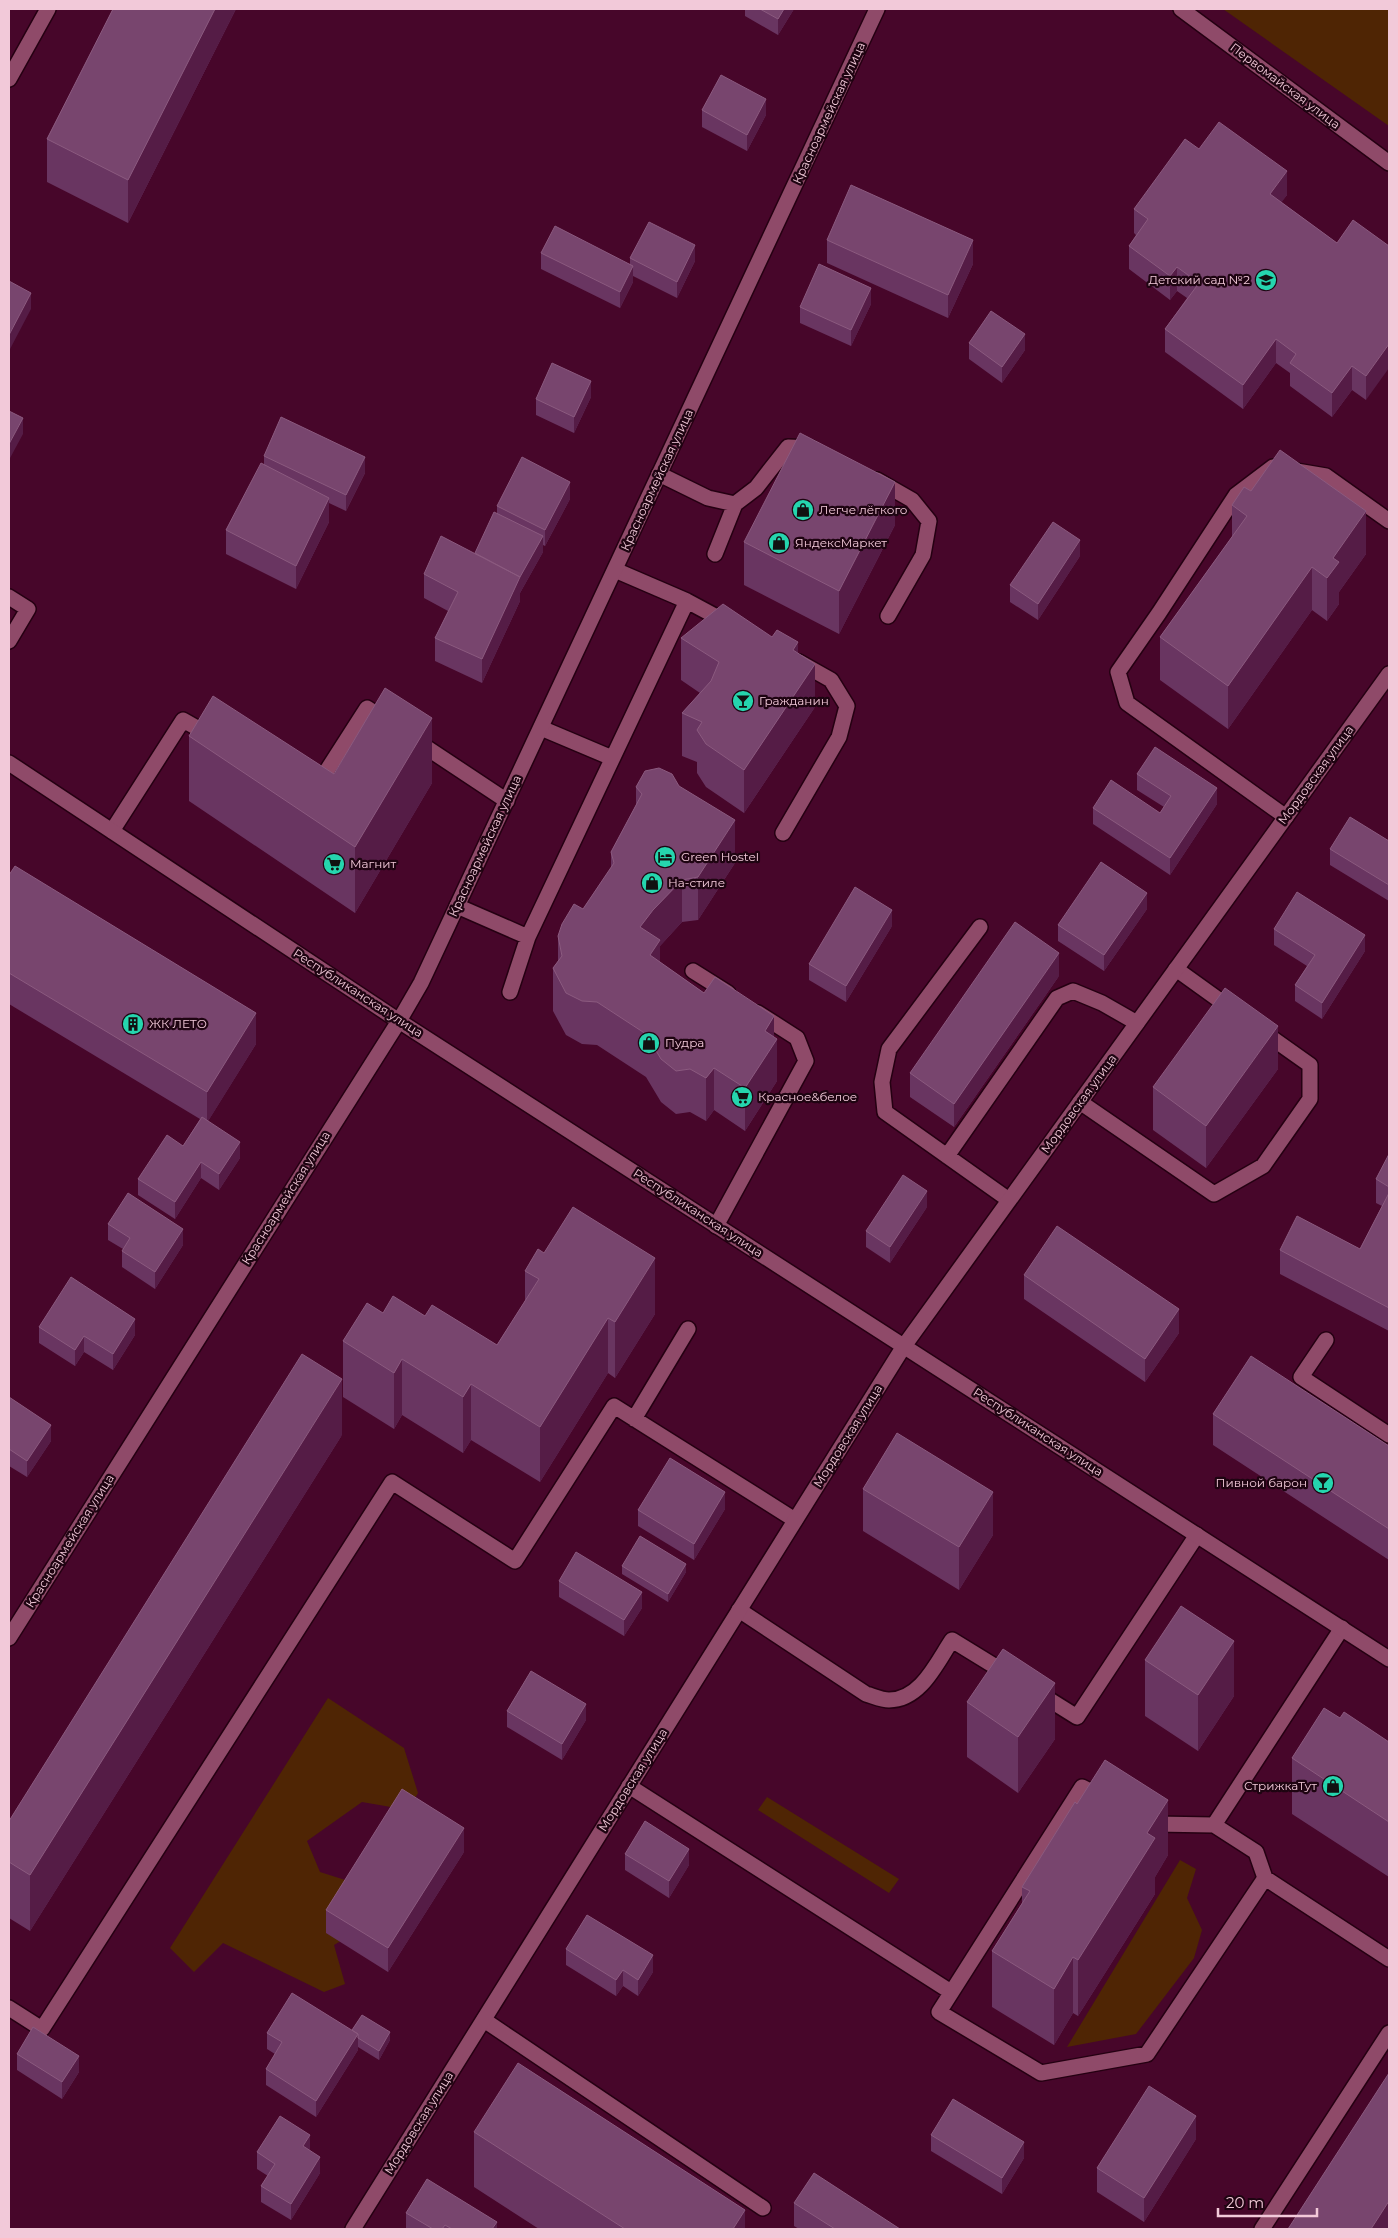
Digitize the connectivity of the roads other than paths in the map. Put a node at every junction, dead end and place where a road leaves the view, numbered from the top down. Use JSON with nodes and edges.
{"nodes":[{"id":1,"x":48,"y":9,"type":"edge"},
{"id":2,"x":877,"y":9,"type":"edge"},
{"id":3,"x":1181,"y":9,"type":"edge"},
{"id":4,"x":9,"y":79,"type":"edge"},
{"id":5,"x":1389,"y":163,"type":"edge"},
{"id":6,"x":827,"y":456,"type":"edge"},
{"id":7,"x":862,"y":471,"type":"edge"},
{"id":8,"x":659,"y":474,"type":"junction"},
{"id":9,"x":735,"y":504,"type":"junction"},
{"id":10,"x":1389,"y":521,"type":"edge"},
{"id":11,"x":715,"y":554,"type":"dead end"},
{"id":12,"x":614,"y":570,"type":"junction"},
{"id":13,"x":9,"y":597,"type":"edge"},
{"id":14,"x":687,"y":601,"type":"junction"},
{"id":15,"x":888,"y":616,"type":"dead end"},
{"id":16,"x":739,"y":629,"type":"edge"},
{"id":17,"x":9,"y":641,"type":"edge"},
{"id":18,"x":789,"y":657,"type":"edge"},
{"id":19,"x":1389,"y":674,"type":"edge"},
{"id":20,"x":541,"y":728,"type":"junction"},
{"id":21,"x":226,"y":745,"type":"edge"},
{"id":22,"x":612,"y":758,"type":"junction"},
{"id":23,"x":9,"y":763,"type":"edge"},
{"id":24,"x":303,"y":790,"type":"edge"},
{"id":25,"x":507,"y":801,"type":"junction"},
{"id":26,"x":1286,"y":817,"type":"junction"},
{"id":27,"x":112,"y":831,"type":"junction"},
{"id":28,"x":782,"y":833,"type":"dead end"},
{"id":29,"x":457,"y":906,"type":"junction"},
{"id":30,"x":980,"y":927,"type":"dead end"},
{"id":31,"x":528,"y":936,"type":"junction"},
{"id":32,"x":1176,"y":969,"type":"junction"},
{"id":33,"x":693,"y":971,"type":"dead end"},
{"id":34,"x":510,"y":992,"type":"dead end"},
{"id":35,"x":399,"y":1021,"type":"junction"},
{"id":36,"x":1137,"y":1023,"type":"junction"},
{"id":37,"x":1080,"y":1102,"type":"junction"},
{"id":38,"x":947,"y":1156,"type":"junction"},
{"id":39,"x":1009,"y":1200,"type":"junction"},
{"id":40,"x":716,"y":1226,"type":"junction"},
{"id":41,"x":688,"y":1329,"type":"dead end"},
{"id":42,"x":1326,"y":1340,"type":"dead end"},
{"id":43,"x":904,"y":1346,"type":"junction"},
{"id":44,"x":634,"y":1419,"type":"junction"},
{"id":45,"x":1389,"y":1435,"type":"edge"},
{"id":46,"x":795,"y":1520,"type":"junction"},
{"id":47,"x":1197,"y":1535,"type":"junction"},
{"id":48,"x":739,"y":1610,"type":"junction"},
{"id":49,"x":1342,"y":1628,"type":"junction"},
{"id":50,"x":9,"y":1638,"type":"edge"},
{"id":51,"x":1389,"y":1659,"type":"edge"},
{"id":52,"x":629,"y":1786,"type":"junction"},
{"id":53,"x":1114,"y":1803,"type":"edge"},
{"id":54,"x":1139,"y":1815,"type":"edge"},
{"id":55,"x":1214,"y":1825,"type":"junction"},
{"id":56,"x":1265,"y":1878,"type":"junction"},
{"id":57,"x":1389,"y":1960,"type":"edge"},
{"id":58,"x":951,"y":1992,"type":"junction"},
{"id":59,"x":9,"y":2008,"type":"edge"},
{"id":60,"x":484,"y":2020,"type":"junction"},
{"id":61,"x":1389,"y":2033,"type":"edge"},
{"id":62,"x":763,"y":2208,"type":"dead end"},
{"id":63,"x":353,"y":2229,"type":"edge"},
{"id":64,"x":1262,"y":2229,"type":"edge"}],
"edges":[{"from":1,"to":4,"type":"street"},
{"from":2,"to":8,"type":"street","name":"Красноармейская улица"},
{"from":3,"to":5,"type":"street","name":"Первомайская улица"},
{"from":6,"to":9,"type":"street"},
{"from":7,"to":15,"type":"street"},
{"from":8,"to":9,"type":"street"},
{"from":8,"to":12,"type":"street","name":"Красноармейская улица"},
{"from":9,"to":11,"type":"street"},
{"from":10,"to":26,"type":"street"},
{"from":12,"to":14,"type":"street"},
{"from":12,"to":20,"type":"street","name":"Красноармейская улица"},
{"from":13,"to":17,"type":"street"},
{"from":14,"to":16,"type":"street"},
{"from":14,"to":22,"type":"street"},
{"from":18,"to":28,"type":"street"},
{"from":19,"to":26,"type":"street","name":"Мордовская улица"},
{"from":20,"to":22,"type":"street"},
{"from":20,"to":25,"type":"street","name":"Красноармейская улица"},
{"from":21,"to":27,"type":"street"},
{"from":22,"to":31,"type":"street"},
{"from":23,"to":27,"type":"street","name":"Республиканская улица"},
{"from":24,"to":25,"type":"street"},
{"from":25,"to":29,"type":"street","name":"Красноармейская улица"},
{"from":26,"to":32,"type":"street","name":"Мордовская улица"},
{"from":27,"to":35,"type":"street","name":"Республиканская улица"},
{"from":29,"to":31,"type":"street"},
{"from":29,"to":35,"type":"street","name":"Красноармейская улица"},
{"from":30,"to":38,"type":"street"},
{"from":31,"to":34,"type":"street"},
{"from":32,"to":36,"type":"street","name":"Мордовская улица"},
{"from":32,"to":37,"type":"street"},
{"from":33,"to":40,"type":"street"},
{"from":35,"to":40,"type":"street","name":"Республиканская улица"},
{"from":35,"to":50,"type":"street","name":"Красноармейская улица"},
{"from":36,"to":37,"type":"street","name":"Мордовская улица"},
{"from":36,"to":38,"type":"street"},
{"from":37,"to":39,"type":"street","name":"Мордовская улица"},
{"from":38,"to":39,"type":"street"},
{"from":39,"to":43,"type":"street","name":"Мордовская улица"},
{"from":40,"to":43,"type":"street","name":"Республиканская улица"},
{"from":41,"to":44,"type":"street"},
{"from":42,"to":45,"type":"street"},
{"from":43,"to":46,"type":"street","name":"Мордовская улица"},
{"from":43,"to":47,"type":"street","name":"Республиканская улица"},
{"from":44,"to":46,"type":"street"},
{"from":44,"to":59,"type":"street"},
{"from":46,"to":48,"type":"street","name":"Мордовская улица"},
{"from":47,"to":48,"type":"street"},
{"from":47,"to":49,"type":"street","name":"Республиканская улица"},
{"from":48,"to":52,"type":"street","name":"Мордовская улица"},
{"from":49,"to":51,"type":"street","name":"Республиканская улица"},
{"from":49,"to":55,"type":"street"},
{"from":52,"to":58,"type":"street"},
{"from":52,"to":60,"type":"street","name":"Мордовская улица"},
{"from":53,"to":58,"type":"street"},
{"from":54,"to":55,"type":"street"},
{"from":55,"to":56,"type":"street"},
{"from":56,"to":57,"type":"street"},
{"from":56,"to":58,"type":"street"},
{"from":60,"to":62,"type":"street"},
{"from":60,"to":63,"type":"street","name":"Мордовская улица"},
{"from":61,"to":64,"type":"street"}]}
